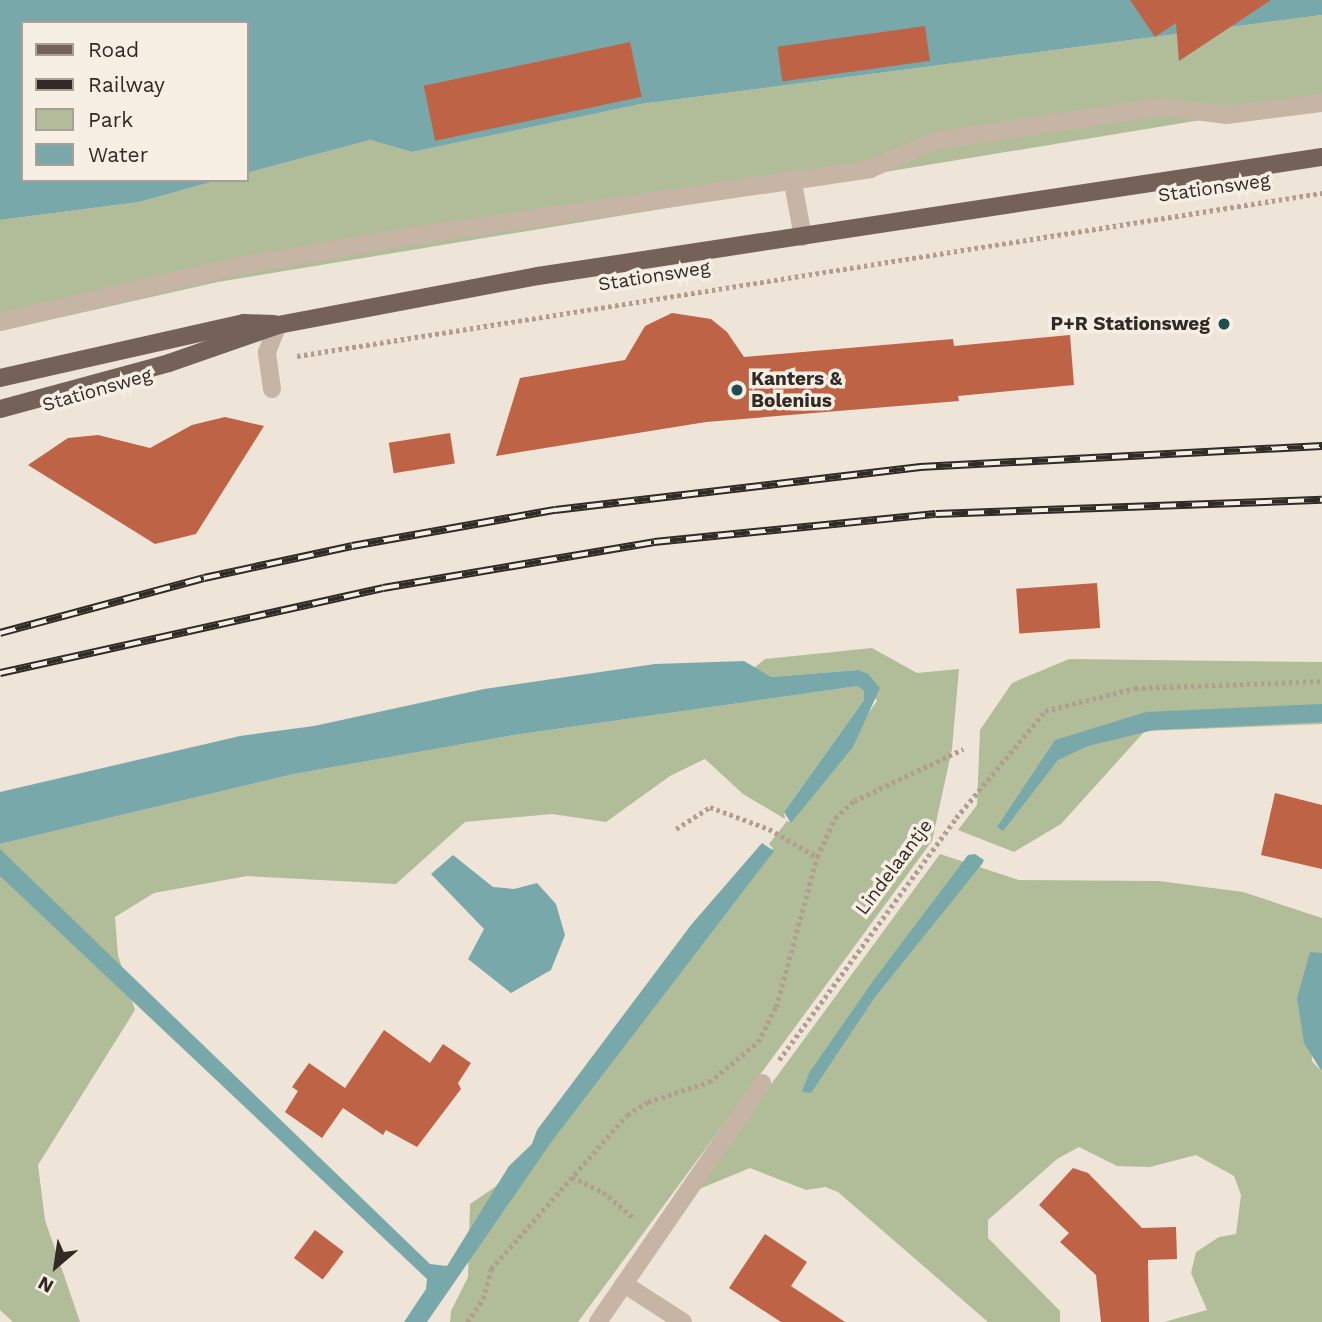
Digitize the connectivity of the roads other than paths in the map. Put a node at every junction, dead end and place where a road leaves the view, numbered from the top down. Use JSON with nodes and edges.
{"nodes":[{"id":1,"x":1322,"y":103,"type":"edge"},
{"id":2,"x":1322,"y":158,"type":"edge"},
{"id":3,"x":792,"y":178,"type":"junction"},
{"id":4,"x":803,"y":237,"type":"junction"},
{"id":5,"x":0,"y":322,"type":"edge"},
{"id":6,"x":278,"y":324,"type":"junction"},
{"id":7,"x":0,"y":378,"type":"edge"},
{"id":8,"x":272,"y":389,"type":"dead end"},
{"id":9,"x":0,"y":409,"type":"edge"},
{"id":10,"x":762,"y":1083,"type":"road end"},
{"id":11,"x":624,"y":1284,"type":"junction"},
{"id":12,"x":598,"y":1322,"type":"edge"},
{"id":13,"x":682,"y":1322,"type":"edge"}],
"edges":[{"from":1,"to":3,"type":"street"},
{"from":2,"to":4,"type":"main road","name":"Stationsweg"},
{"from":3,"to":4,"type":"street"},
{"from":3,"to":5,"type":"street"},
{"from":4,"to":6,"type":"main road","name":"Stationsweg"},
{"from":6,"to":7,"type":"main road","name":"Stationsweg"},
{"from":6,"to":8,"type":"street"},
{"from":6,"to":9,"type":"main road","name":"Stationsweg"},
{"from":10,"to":11,"type":"street"},
{"from":11,"to":12,"type":"street"},
{"from":11,"to":13,"type":"street"}]}
